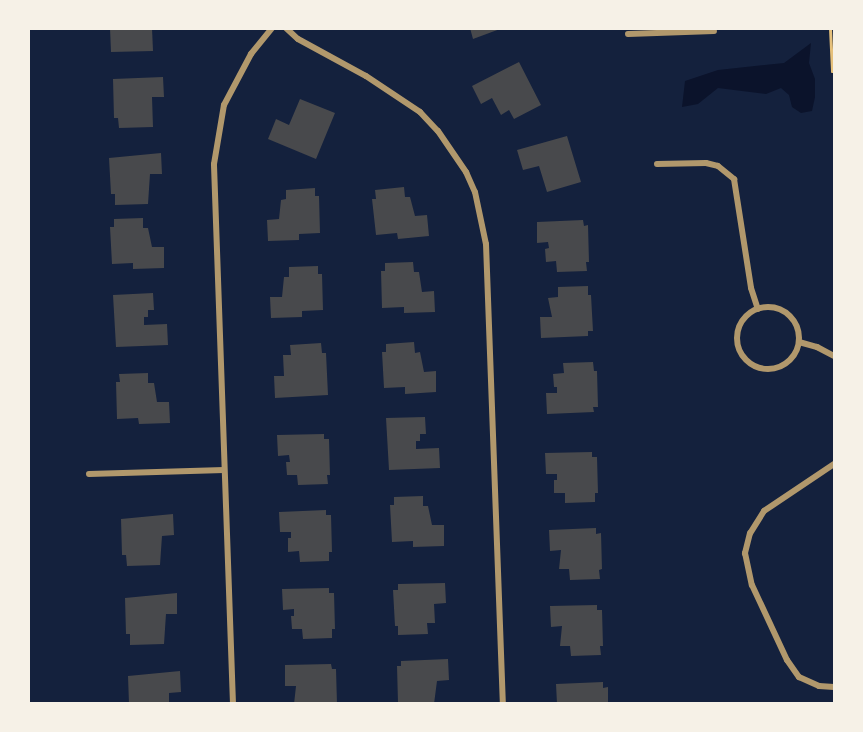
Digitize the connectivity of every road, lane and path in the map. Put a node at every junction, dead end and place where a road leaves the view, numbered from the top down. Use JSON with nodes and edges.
{"nodes":[{"id":1,"x":272,"y":28,"type":"edge"},
{"id":2,"x":286,"y":28,"type":"edge"},
{"id":3,"x":831,"y":28,"type":"edge"},
{"id":4,"x":669,"y":31,"type":"edge"},
{"id":5,"x":714,"y":31,"type":"dead end"},
{"id":6,"x":628,"y":34,"type":"dead end"},
{"id":7,"x":834,"y":71,"type":"edge"},
{"id":8,"x":657,"y":164,"type":"dead end"},
{"id":9,"x":759,"y":309,"type":"junction"},
{"id":10,"x":799,"y":342,"type":"junction"},
{"id":11,"x":834,"y":356,"type":"edge"},
{"id":12,"x":834,"y":464,"type":"edge"},
{"id":13,"x":225,"y":470,"type":"junction"},
{"id":14,"x":89,"y":474,"type":"dead end"},
{"id":15,"x":834,"y":687,"type":"edge"},
{"id":16,"x":233,"y":704,"type":"edge"},
{"id":17,"x":503,"y":704,"type":"edge"}],
"edges":[{"from":1,"to":13,"type":"street"},
{"from":2,"to":17,"type":"street"},
{"from":3,"to":7,"type":"path"},
{"from":4,"to":5,"type":"street"},
{"from":4,"to":6,"type":"street"},
{"from":8,"to":9,"type":"street"},
{"from":9,"to":10,"type":"street"},
{"from":9,"to":10,"type":"street"},
{"from":10,"to":11,"type":"street"},
{"from":12,"to":15,"type":"street"},
{"from":13,"to":14,"type":"street"},
{"from":13,"to":16,"type":"street"}]}
